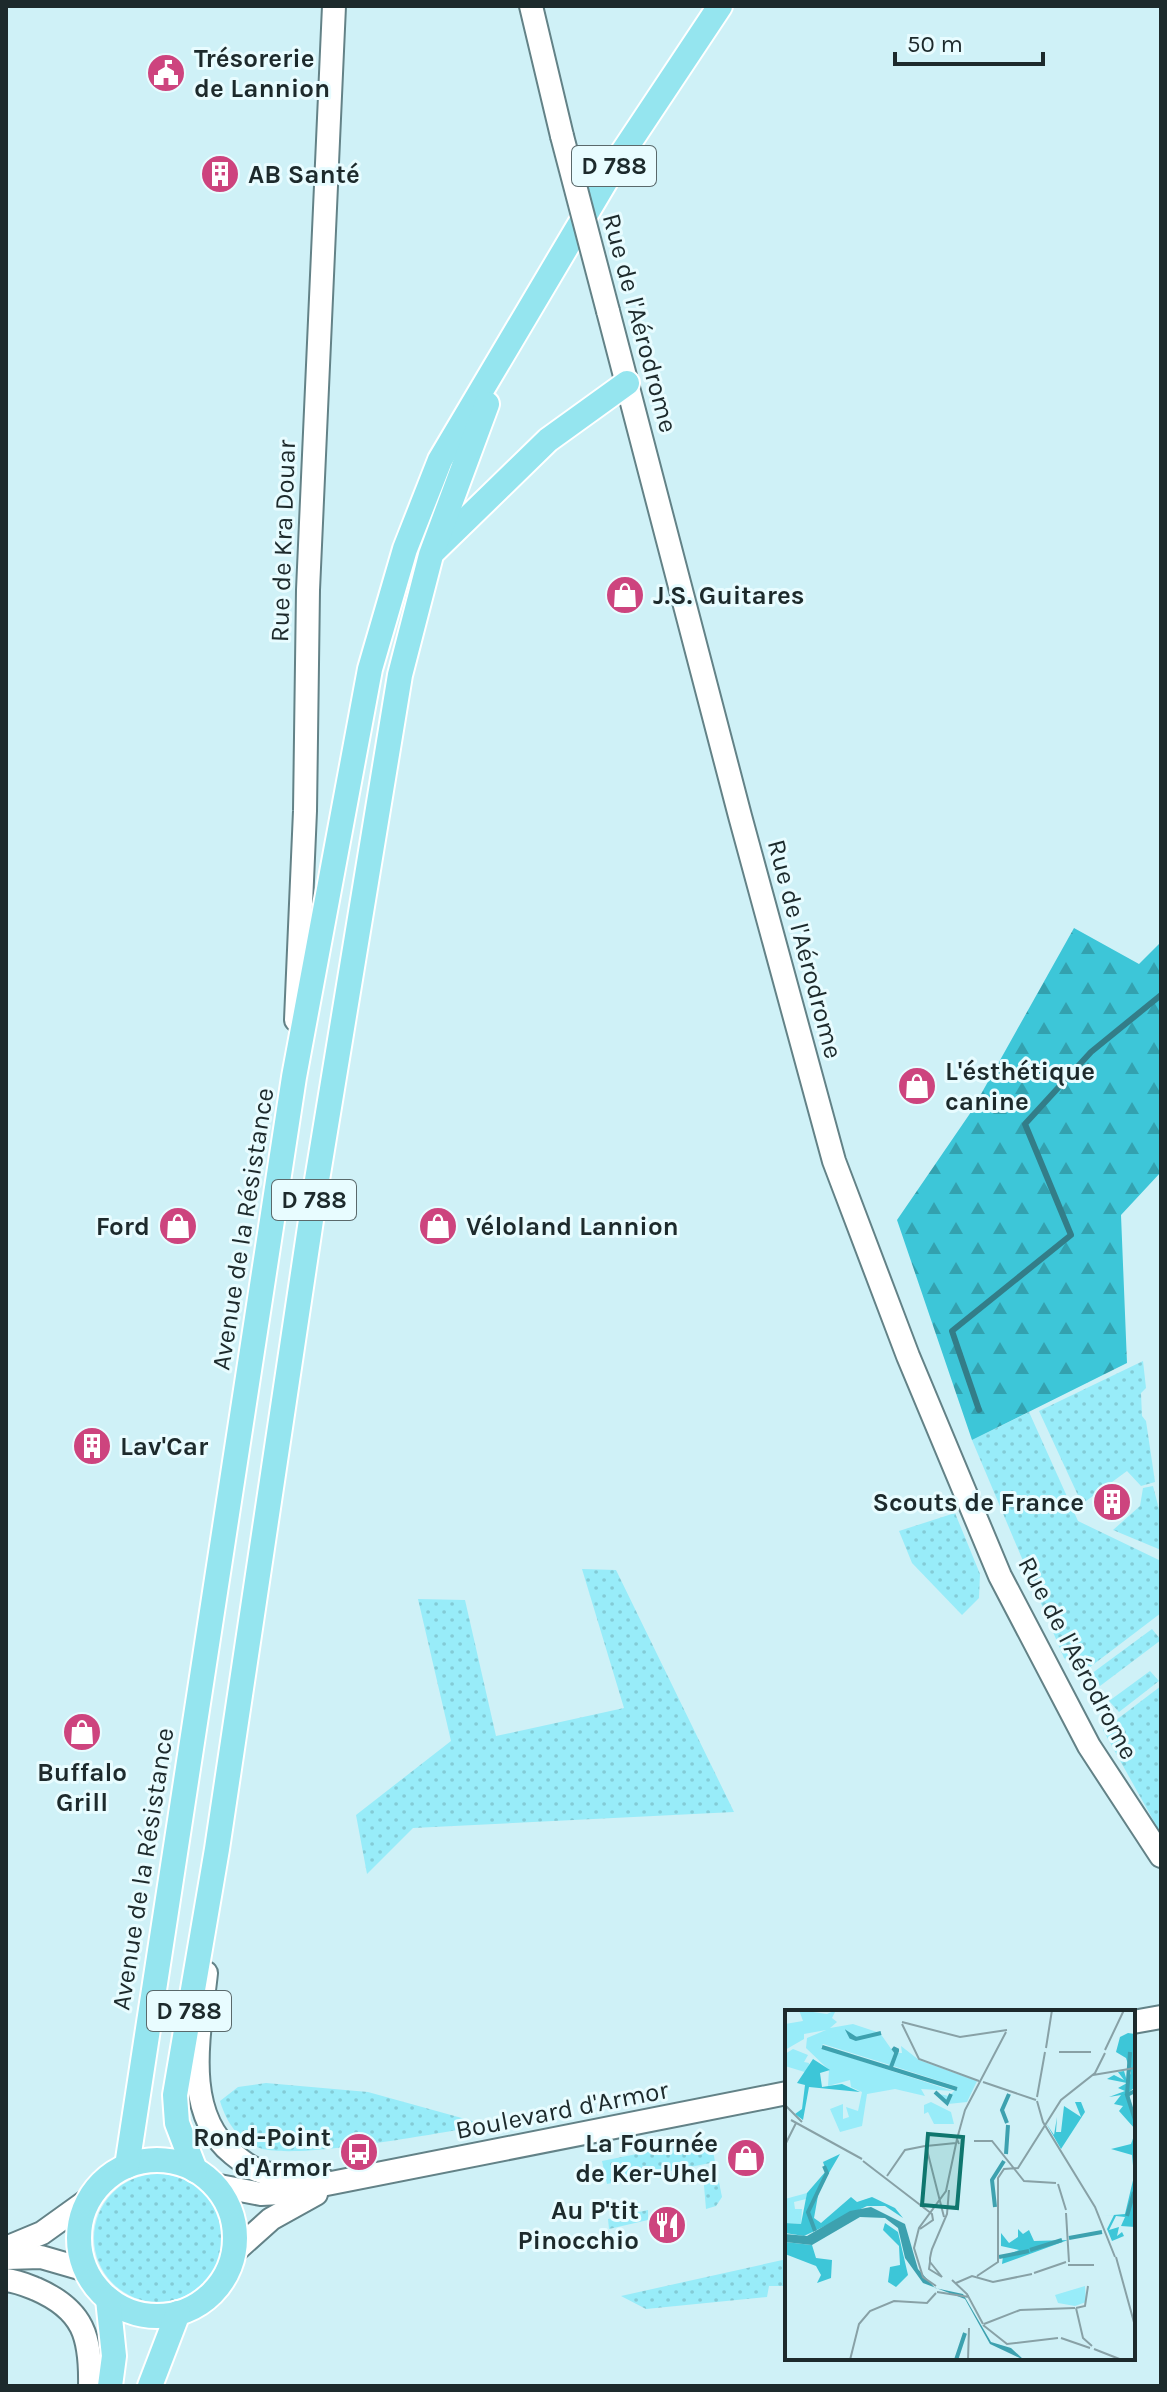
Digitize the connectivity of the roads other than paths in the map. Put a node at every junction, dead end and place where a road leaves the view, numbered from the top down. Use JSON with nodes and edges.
{"nodes":[{"id":1,"x":334,"y":6,"type":"edge"},
{"id":2,"x":531,"y":6,"type":"edge"},
{"id":3,"x":720,"y":6,"type":"edge"},
{"id":4,"x":515,"y":331,"type":"junction"},
{"id":5,"x":627,"y":383,"type":"junction"},
{"id":6,"x":431,"y":555,"type":"junction"},
{"id":7,"x":294,"y":1077,"type":"junction"},
{"id":8,"x":217,"y":1849,"type":"junction"},
{"id":9,"x":1161,"y":1856,"type":"edge"},
{"id":10,"x":1161,"y":2017,"type":"edge"},
{"id":11,"x":1135,"y":2022,"type":"edge"},
{"id":12,"x":785,"y":2093,"type":"edge"},
{"id":13,"x":127,"y":2166,"type":"junction"},
{"id":14,"x":204,"y":2177,"type":"junction"},
{"id":15,"x":346,"y":2179,"type":"junction"},
{"id":16,"x":88,"y":2200,"type":"junction"},
{"id":17,"x":6,"y":2248,"type":"edge"},
{"id":18,"x":233,"y":2253,"type":"junction"},
{"id":19,"x":6,"y":2258,"type":"edge"},
{"id":20,"x":86,"y":2270,"type":"junction"},
{"id":21,"x":6,"y":2280,"type":"edge"},
{"id":22,"x":108,"y":2299,"type":"junction"},
{"id":23,"x":178,"y":2313,"type":"junction"},
{"id":24,"x":90,"y":2386,"type":"edge"},
{"id":25,"x":110,"y":2386,"type":"edge"},
{"id":26,"x":150,"y":2386,"type":"edge"}],
"edges":[{"from":1,"to":7,"type":"main road","name":"Rue de Kra Douar"},
{"from":2,"to":5,"type":"main road","name":"Rue de l'Aérodrome","bridge":true},
{"from":3,"to":4,"type":"main road","name":"Avenue de la Résistance","number":"D 788"},
{"from":4,"to":6,"type":"main road","name":"Avenue de la Résistance","number":"D 788"},
{"from":4,"to":7,"type":"main road","name":"Avenue de la Résistance","number":"D 788"},
{"from":5,"to":6,"type":"main road"},
{"from":5,"to":9,"type":"main road","name":"Rue de l'Aérodrome"},
{"from":6,"to":8,"type":"main road","name":"Avenue de la Résistance","number":"D 788"},
{"from":7,"to":13,"type":"main road","name":"Avenue de la Résistance","number":"D 788"},
{"from":8,"to":14,"type":"main road","name":"Avenue de la Résistance","number":"D 788"},
{"from":8,"to":15,"type":"main road"},
{"from":10,"to":11,"type":"main road"},
{"from":12,"to":15,"type":"main road","name":"Boulevard d'Armor"},
{"from":13,"to":14,"type":"main road"},
{"from":13,"to":16,"type":"main road"},
{"from":14,"to":15,"type":"main road","name":"Boulevard d'Armor"},
{"from":14,"to":18,"type":"main road"},
{"from":15,"to":18,"type":"main road","name":"Boulevard d'Armor"},
{"from":16,"to":17,"type":"main road"},
{"from":16,"to":20,"type":"main road"},
{"from":18,"to":23,"type":"main road"},
{"from":19,"to":20,"type":"main road"},
{"from":20,"to":22,"type":"main road"},
{"from":21,"to":24,"type":"main road"},
{"from":22,"to":23,"type":"main road"},
{"from":22,"to":25,"type":"main road"},
{"from":23,"to":26,"type":"main road"}]}
